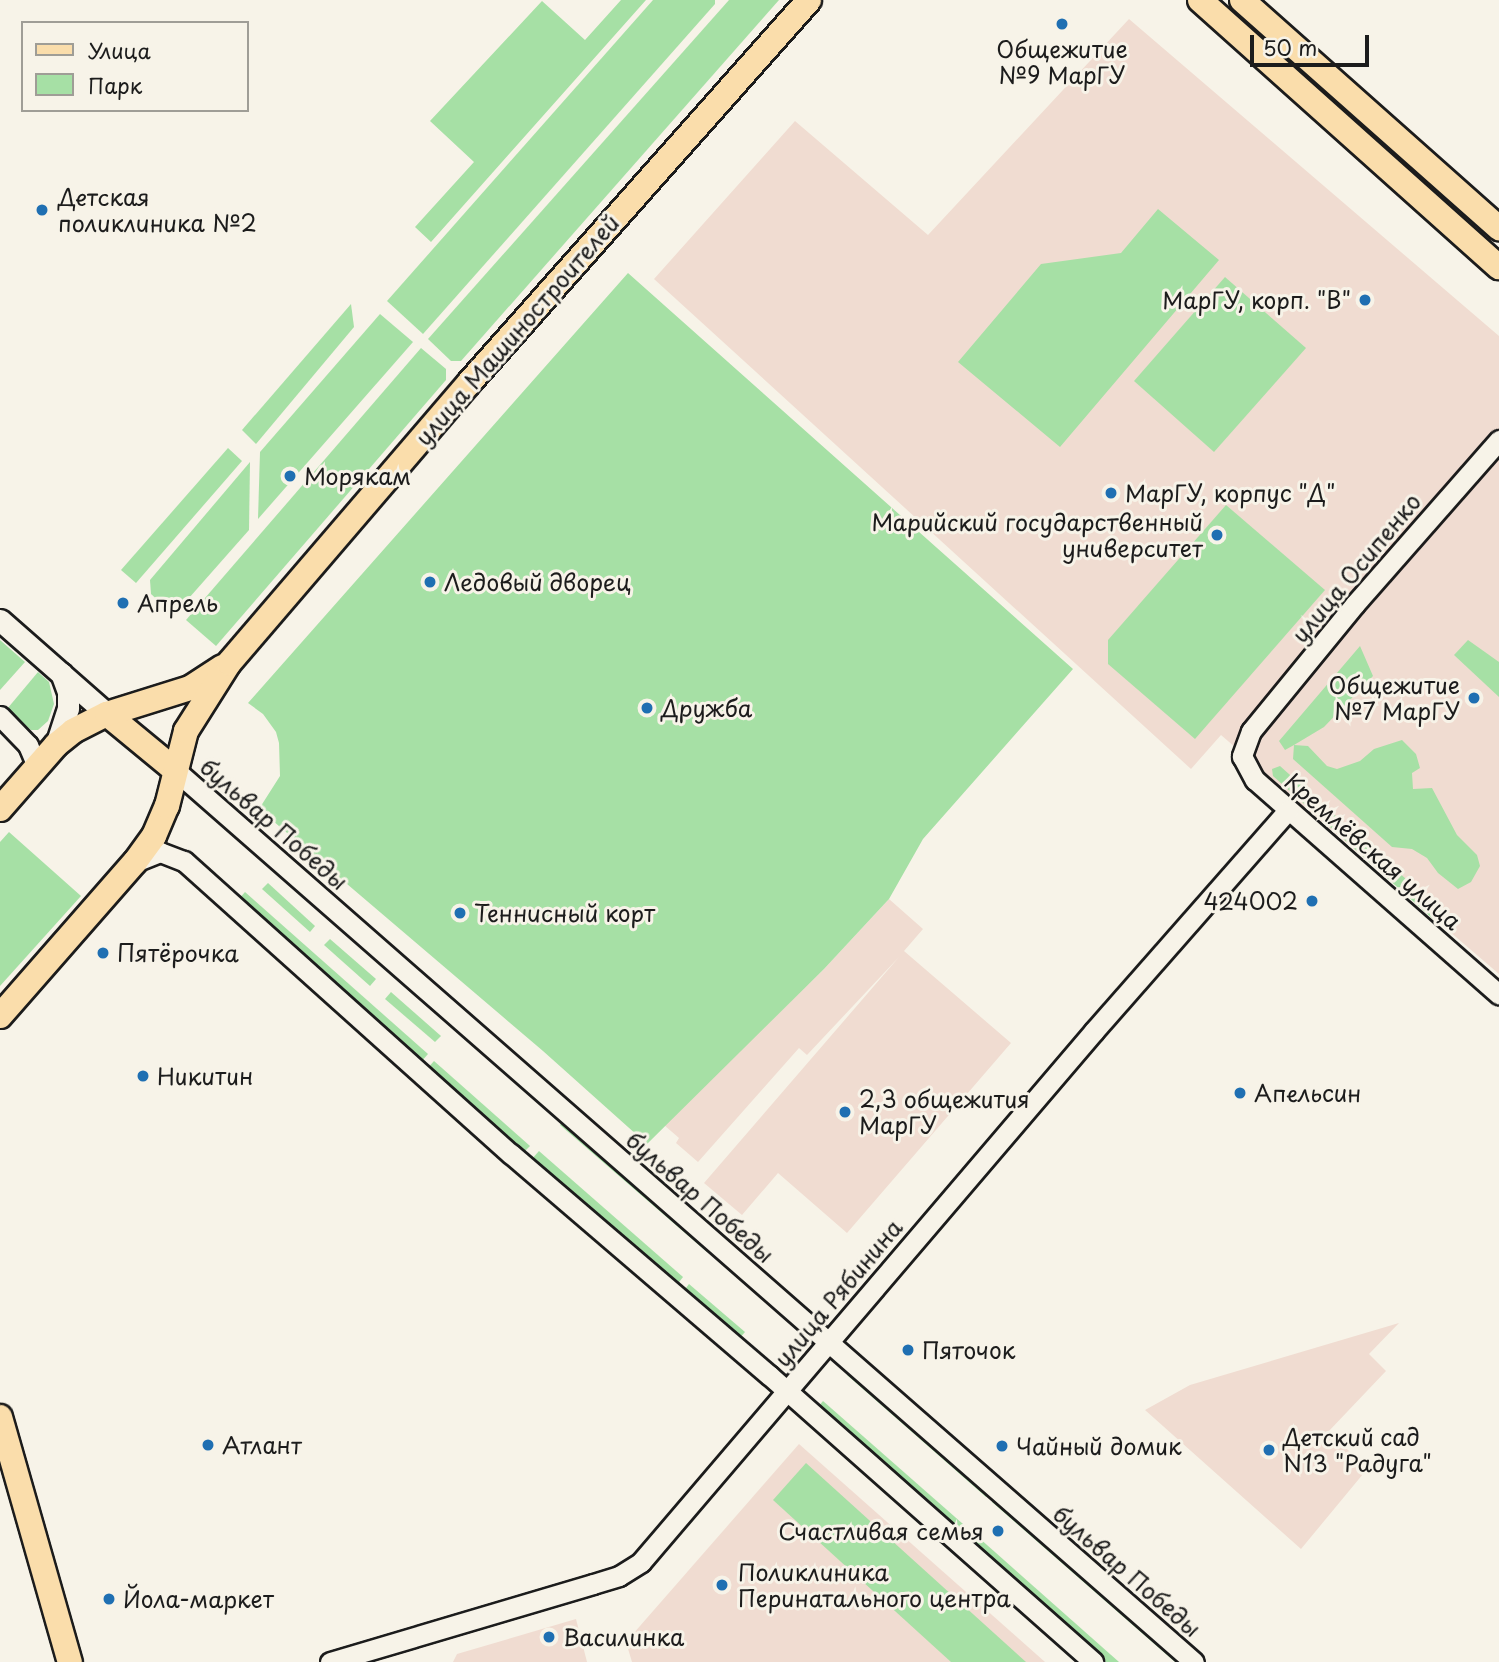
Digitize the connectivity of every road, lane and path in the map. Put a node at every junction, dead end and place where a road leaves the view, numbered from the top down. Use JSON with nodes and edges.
{"nodes":[{"id":1,"x":809,"y":0,"type":"edge"},
{"id":2,"x":1200,"y":0,"type":"edge"},
{"id":3,"x":1242,"y":0,"type":"edge"},
{"id":4,"x":1499,"y":228,"type":"edge"},
{"id":5,"x":1499,"y":267,"type":"edge"},
{"id":6,"x":1499,"y":440,"type":"edge"},
{"id":7,"x":0,"y":620,"type":"edge"},
{"id":8,"x":229,"y":663,"type":"junction"},
{"id":9,"x":61,"y":673,"type":"junction"},
{"id":10,"x":107,"y":713,"type":"junction"},
{"id":11,"x":0,"y":716,"type":"edge"},
{"id":12,"x":1251,"y":731,"type":"joint"},
{"id":13,"x":56,"y":746,"type":"junction"},
{"id":14,"x":37,"y":766,"type":"junction"},
{"id":15,"x":175,"y":770,"type":"junction"},
{"id":16,"x":0,"y":809,"type":"edge"},
{"id":17,"x":1288,"y":810,"type":"junction"},
{"id":18,"x":135,"y":862,"type":"junction"},
{"id":19,"x":1499,"y":994,"type":"edge"},
{"id":20,"x":0,"y":1016,"type":"edge"},
{"id":21,"x":829,"y":1342,"type":"junction"},
{"id":22,"x":788,"y":1391,"type":"junction"},
{"id":23,"x":0,"y":1417,"type":"edge"},
{"id":24,"x":70,"y":1662,"type":"edge"},
{"id":25,"x":330,"y":1662,"type":"edge"},
{"id":26,"x":1093,"y":1662,"type":"edge"},
{"id":27,"x":1194,"y":1662,"type":"edge"}],
"edges":[{"from":1,"to":8,"type":"main road","name":"улица Машиностроителей"},
{"from":2,"to":5,"type":"main road"},
{"from":3,"to":4,"type":"main road"},
{"from":6,"to":12,"type":"street","name":"улица Осипенко"},
{"from":7,"to":9,"type":"main road"},
{"from":8,"to":10,"type":"main road","name":"улица Машиностроителей"},
{"from":8,"to":15,"type":"main road","name":"улица Машиностроителей"},
{"from":9,"to":10,"type":"main road"},
{"from":9,"to":13,"type":"main road"},
{"from":10,"to":13,"type":"main road","name":"улица Машиностроителей"},
{"from":10,"to":15,"type":"main road"},
{"from":11,"to":14,"type":"street"},
{"from":12,"to":17,"type":"street","name":"Кремлёвская улица"},
{"from":13,"to":14,"type":"main road","name":"улица Машиностроителей"},
{"from":14,"to":16,"type":"main road","name":"улица Машиностроителей"},
{"from":15,"to":18,"type":"main road","name":"улица Машиностроителей"},
{"from":15,"to":21,"type":"street","name":"бульвар Победы"},
{"from":17,"to":19,"type":"street","name":"Кремлёвская улица"},
{"from":17,"to":21,"type":"street","name":"улица Рябинина"},
{"from":18,"to":20,"type":"main road","name":"улица Машиностроителей"},
{"from":18,"to":22,"type":"street"},
{"from":21,"to":22,"type":"street","name":"улица Рябинина"},
{"from":21,"to":27,"type":"street","name":"бульвар Победы"},
{"from":22,"to":25,"type":"street","name":"улица Рябинина"},
{"from":22,"to":26,"type":"street"},
{"from":23,"to":24,"type":"main road"}]}
